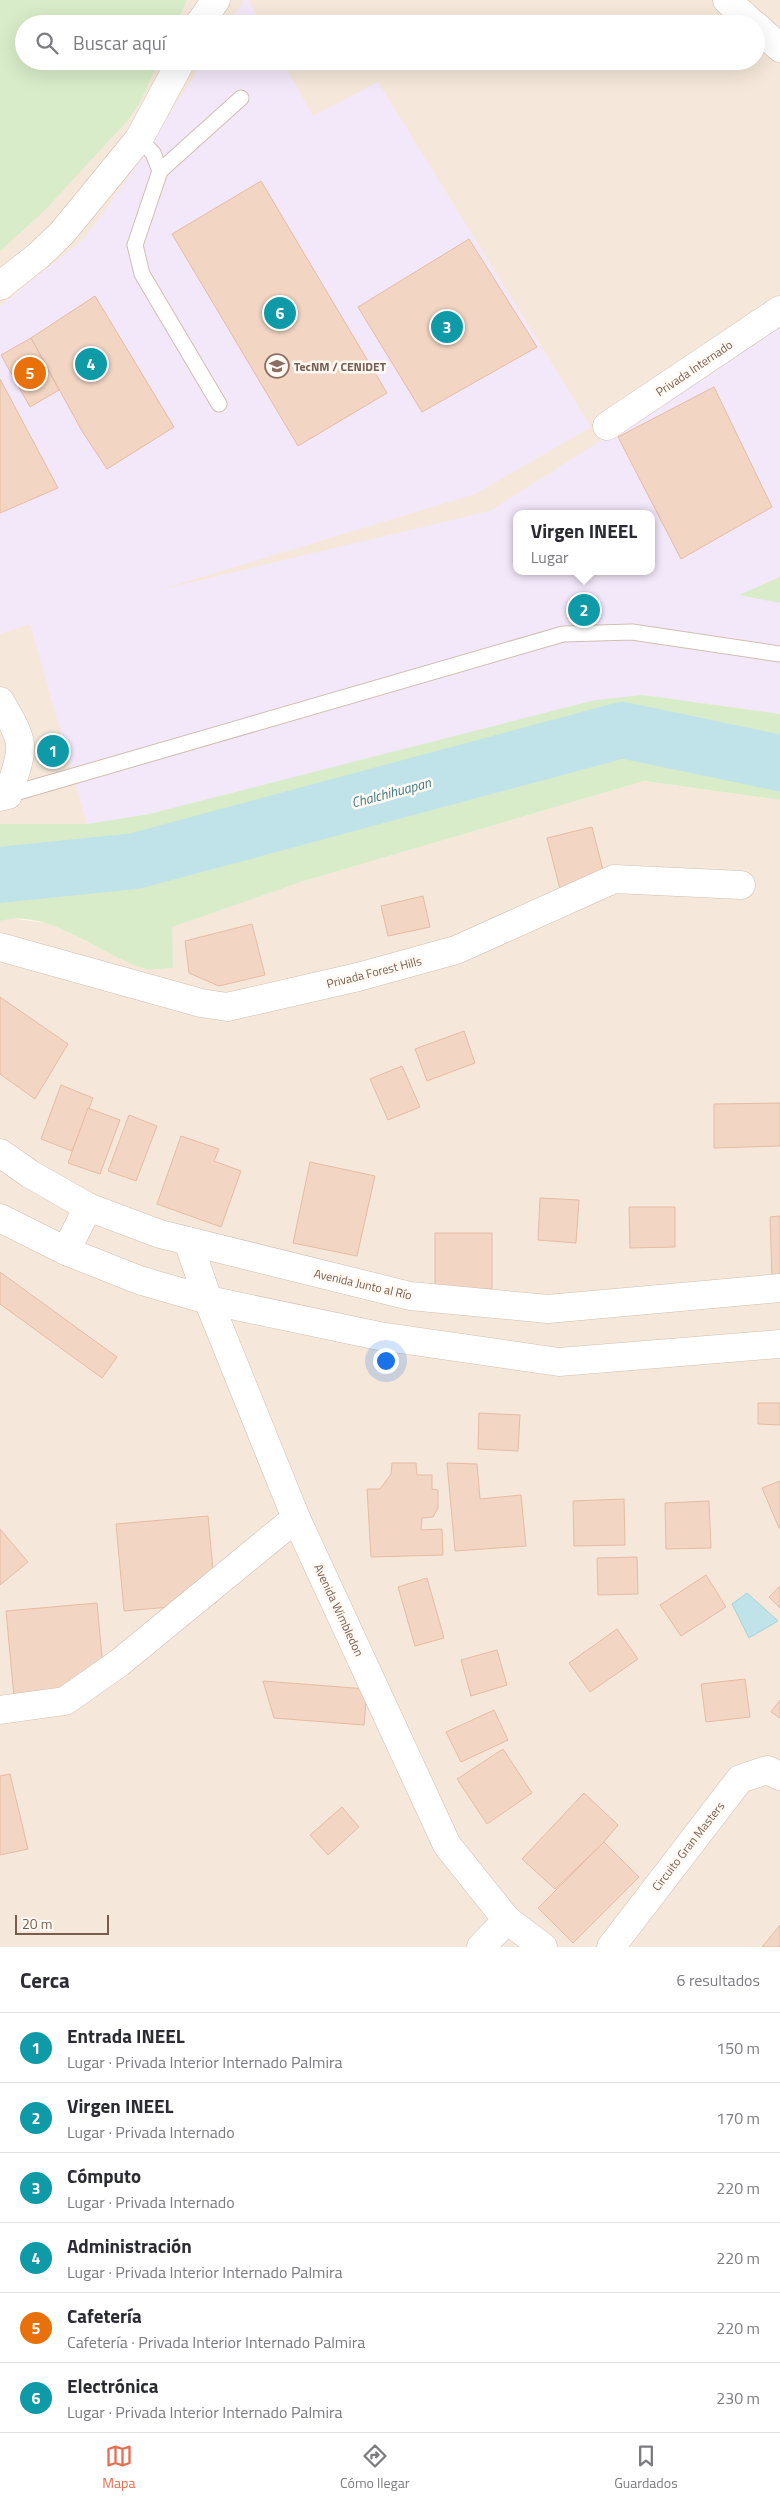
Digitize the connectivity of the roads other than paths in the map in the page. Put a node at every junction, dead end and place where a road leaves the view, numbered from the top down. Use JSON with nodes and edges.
{"nodes":[{"id":1,"x":216,"y":0,"type":"edge"},
{"id":2,"x":727,"y":0,"type":"edge"},
{"id":3,"x":205,"y":15,"type":"edge"},
{"id":4,"x":743,"y":15,"type":"edge"},
{"id":5,"x":765,"y":34,"type":"edge"},
{"id":6,"x":780,"y":48,"type":"edge"},
{"id":7,"x":176,"y":70,"type":"edge"},
{"id":8,"x":241,"y":98,"type":"dead end"},
{"id":9,"x":139,"y":139,"type":"junction"},
{"id":10,"x":160,"y":171,"type":"junction"},
{"id":11,"x":0,"y":286,"type":"edge"},
{"id":12,"x":780,"y":310,"type":"edge"},
{"id":13,"x":219,"y":404,"type":"dead end"},
{"id":14,"x":607,"y":426,"type":"dead end"},
{"id":15,"x":780,"y":654,"type":"edge"},
{"id":16,"x":0,"y":701,"type":"edge"},
{"id":17,"x":4,"y":796,"type":"edge"},
{"id":18,"x":741,"y":885,"type":"dead end"},
{"id":19,"x":0,"y":947,"type":"edge"},
{"id":20,"x":0,"y":1153,"type":"edge"},
{"id":21,"x":88,"y":1207,"type":"junction"},
{"id":22,"x":0,"y":1218,"type":"edge"},
{"id":23,"x":188,"y":1241,"type":"junction"},
{"id":24,"x":66,"y":1251,"type":"junction"},
{"id":25,"x":780,"y":1288,"type":"edge"},
{"id":26,"x":208,"y":1300,"type":"junction"},
{"id":27,"x":780,"y":1344,"type":"edge"},
{"id":28,"x":296,"y":1518,"type":"junction"},
{"id":29,"x":0,"y":1710,"type":"edge"},
{"id":30,"x":780,"y":1776,"type":"edge"},
{"id":31,"x":507,"y":1920,"type":"junction"},
{"id":32,"x":480,"y":1947,"type":"edge"},
{"id":33,"x":543,"y":1947,"type":"edge"},
{"id":34,"x":611,"y":1947,"type":"edge"}],
"edges":[{"from":1,"to":3,"type":"street"},
{"from":2,"to":4,"type":"street"},
{"from":5,"to":6,"type":"street"},
{"from":7,"to":9,"type":"street"},
{"from":8,"to":10,"type":"lane"},
{"from":9,"to":10,"type":"lane"},
{"from":9,"to":11,"type":"street"},
{"from":10,"to":13,"type":"lane"},
{"from":12,"to":14,"type":"street","name":"Privada Internado"},
{"from":15,"to":17,"type":"lane"},
{"from":16,"to":17,"type":"street"},
{"from":18,"to":19,"type":"street","name":"Privada Forest Hills"},
{"from":20,"to":21,"type":"street","name":"Avenida Junto al Río"},
{"from":21,"to":23,"type":"street","name":"Avenida Junto al Río"},
{"from":21,"to":24,"type":"street"},
{"from":22,"to":24,"type":"street"},
{"from":23,"to":25,"type":"street","name":"Avenida Junto al Río"},
{"from":23,"to":26,"type":"street","name":"Avenida Wimbledon"},
{"from":24,"to":26,"type":"street"},
{"from":26,"to":27,"type":"street"},
{"from":26,"to":28,"type":"street","name":"Avenida Wimbledon"},
{"from":28,"to":29,"type":"street"},
{"from":28,"to":31,"type":"street","name":"Avenida Wimbledon"},
{"from":30,"to":34,"type":"street","name":"Circuito Gran Masters"},
{"from":31,"to":32,"type":"street"},
{"from":31,"to":33,"type":"street","name":"Avenida Wimbledon"}]}
